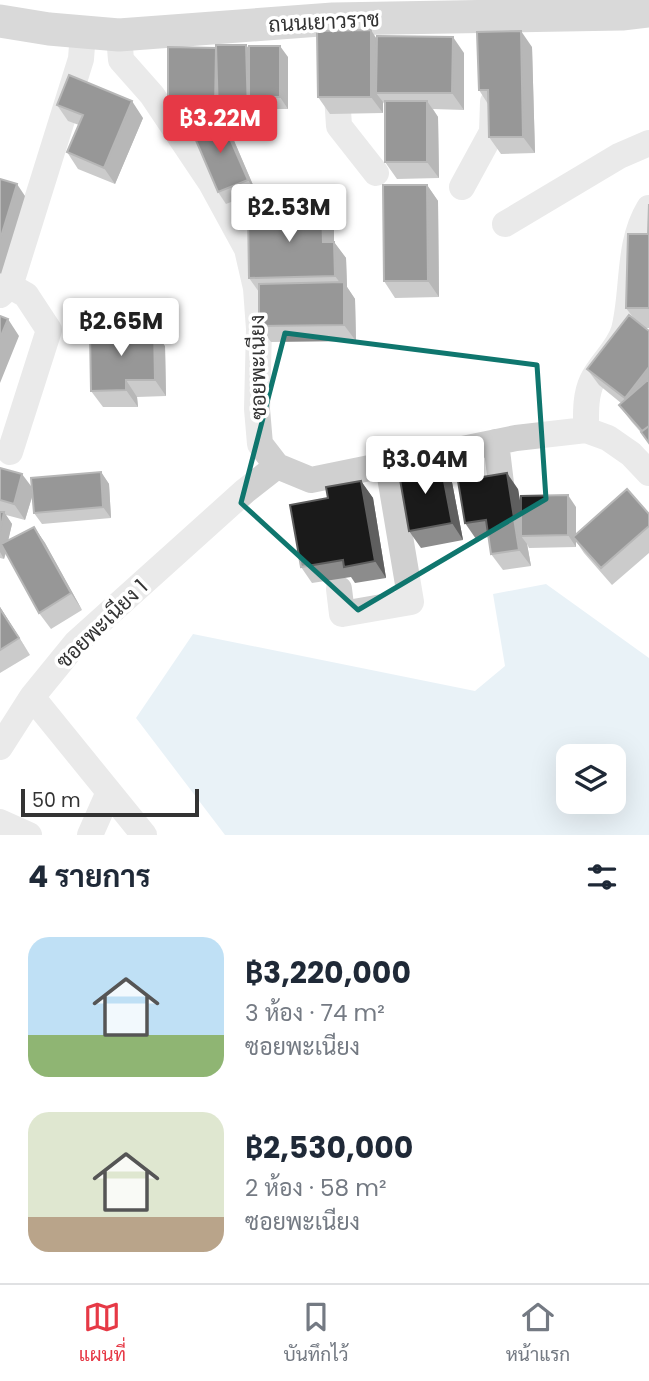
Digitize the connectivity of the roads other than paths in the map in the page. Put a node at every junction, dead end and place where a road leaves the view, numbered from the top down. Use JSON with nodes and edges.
{"nodes":[{"id":1,"x":333,"y":10,"type":"edge"},
{"id":2,"x":649,"y":10,"type":"edge"},
{"id":3,"x":0,"y":21,"type":"edge"},
{"id":4,"x":83,"y":32,"type":"junction"},
{"id":5,"x":119,"y":36,"type":"junction"},
{"id":6,"x":494,"y":77,"type":"edge"},
{"id":7,"x":649,"y":143,"type":"edge"},
{"id":8,"x":376,"y":173,"type":"dead end"},
{"id":9,"x":462,"y":187,"type":"dead end"},
{"id":10,"x":649,"y":208,"type":"edge"},
{"id":11,"x":505,"y":224,"type":"dead end"},
{"id":12,"x":5,"y":290,"type":"edge"},
{"id":13,"x":586,"y":429,"type":"junction"},
{"id":14,"x":496,"y":442,"type":"junction"},
{"id":15,"x":10,"y":452,"type":"dead end"},
{"id":16,"x":388,"y":465,"type":"junction"},
{"id":17,"x":277,"y":466,"type":"junction"},
{"id":18,"x":649,"y":472,"type":"edge"},
{"id":19,"x":502,"y":492,"type":"edge"},
{"id":20,"x":339,"y":589,"type":"dead end"},
{"id":21,"x":32,"y":697,"type":"junction"},
{"id":22,"x":0,"y":747,"type":"edge"},
{"id":23,"x":110,"y":792,"type":"junction"},
{"id":24,"x":0,"y":822,"type":"edge"},
{"id":25,"x":29,"y":835,"type":"edge"},
{"id":26,"x":90,"y":835,"type":"edge"},
{"id":27,"x":144,"y":835,"type":"edge"}],
"edges":[{"from":1,"to":2,"type":"main road","name":"ถนนเยาวราช"},
{"from":1,"to":5,"type":"main road","name":"ถนนเยาวราช"},
{"from":1,"to":8,"type":"street"},
{"from":3,"to":4,"type":"main road","name":"ถนนเยาวราช"},
{"from":4,"to":5,"type":"main road","name":"ถนนเยาวราช"},
{"from":4,"to":12,"type":"street"},
{"from":5,"to":17,"type":"street","name":"ซอยพะเนียง"},
{"from":6,"to":9,"type":"street"},
{"from":7,"to":11,"type":"street"},
{"from":10,"to":13,"type":"street"},
{"from":12,"to":15,"type":"street"},
{"from":13,"to":14,"type":"street"},
{"from":13,"to":18,"type":"street"},
{"from":14,"to":16,"type":"street"},
{"from":14,"to":19,"type":"street"},
{"from":16,"to":17,"type":"street"},
{"from":16,"to":20,"type":"street"},
{"from":17,"to":21,"type":"street","name":"ซอยพะเนียง 1"},
{"from":21,"to":22,"type":"street","name":"ซอยพะเนียง 1"},
{"from":21,"to":23,"type":"street"},
{"from":23,"to":26,"type":"street"},
{"from":23,"to":27,"type":"street"},
{"from":24,"to":25,"type":"street"}]}
